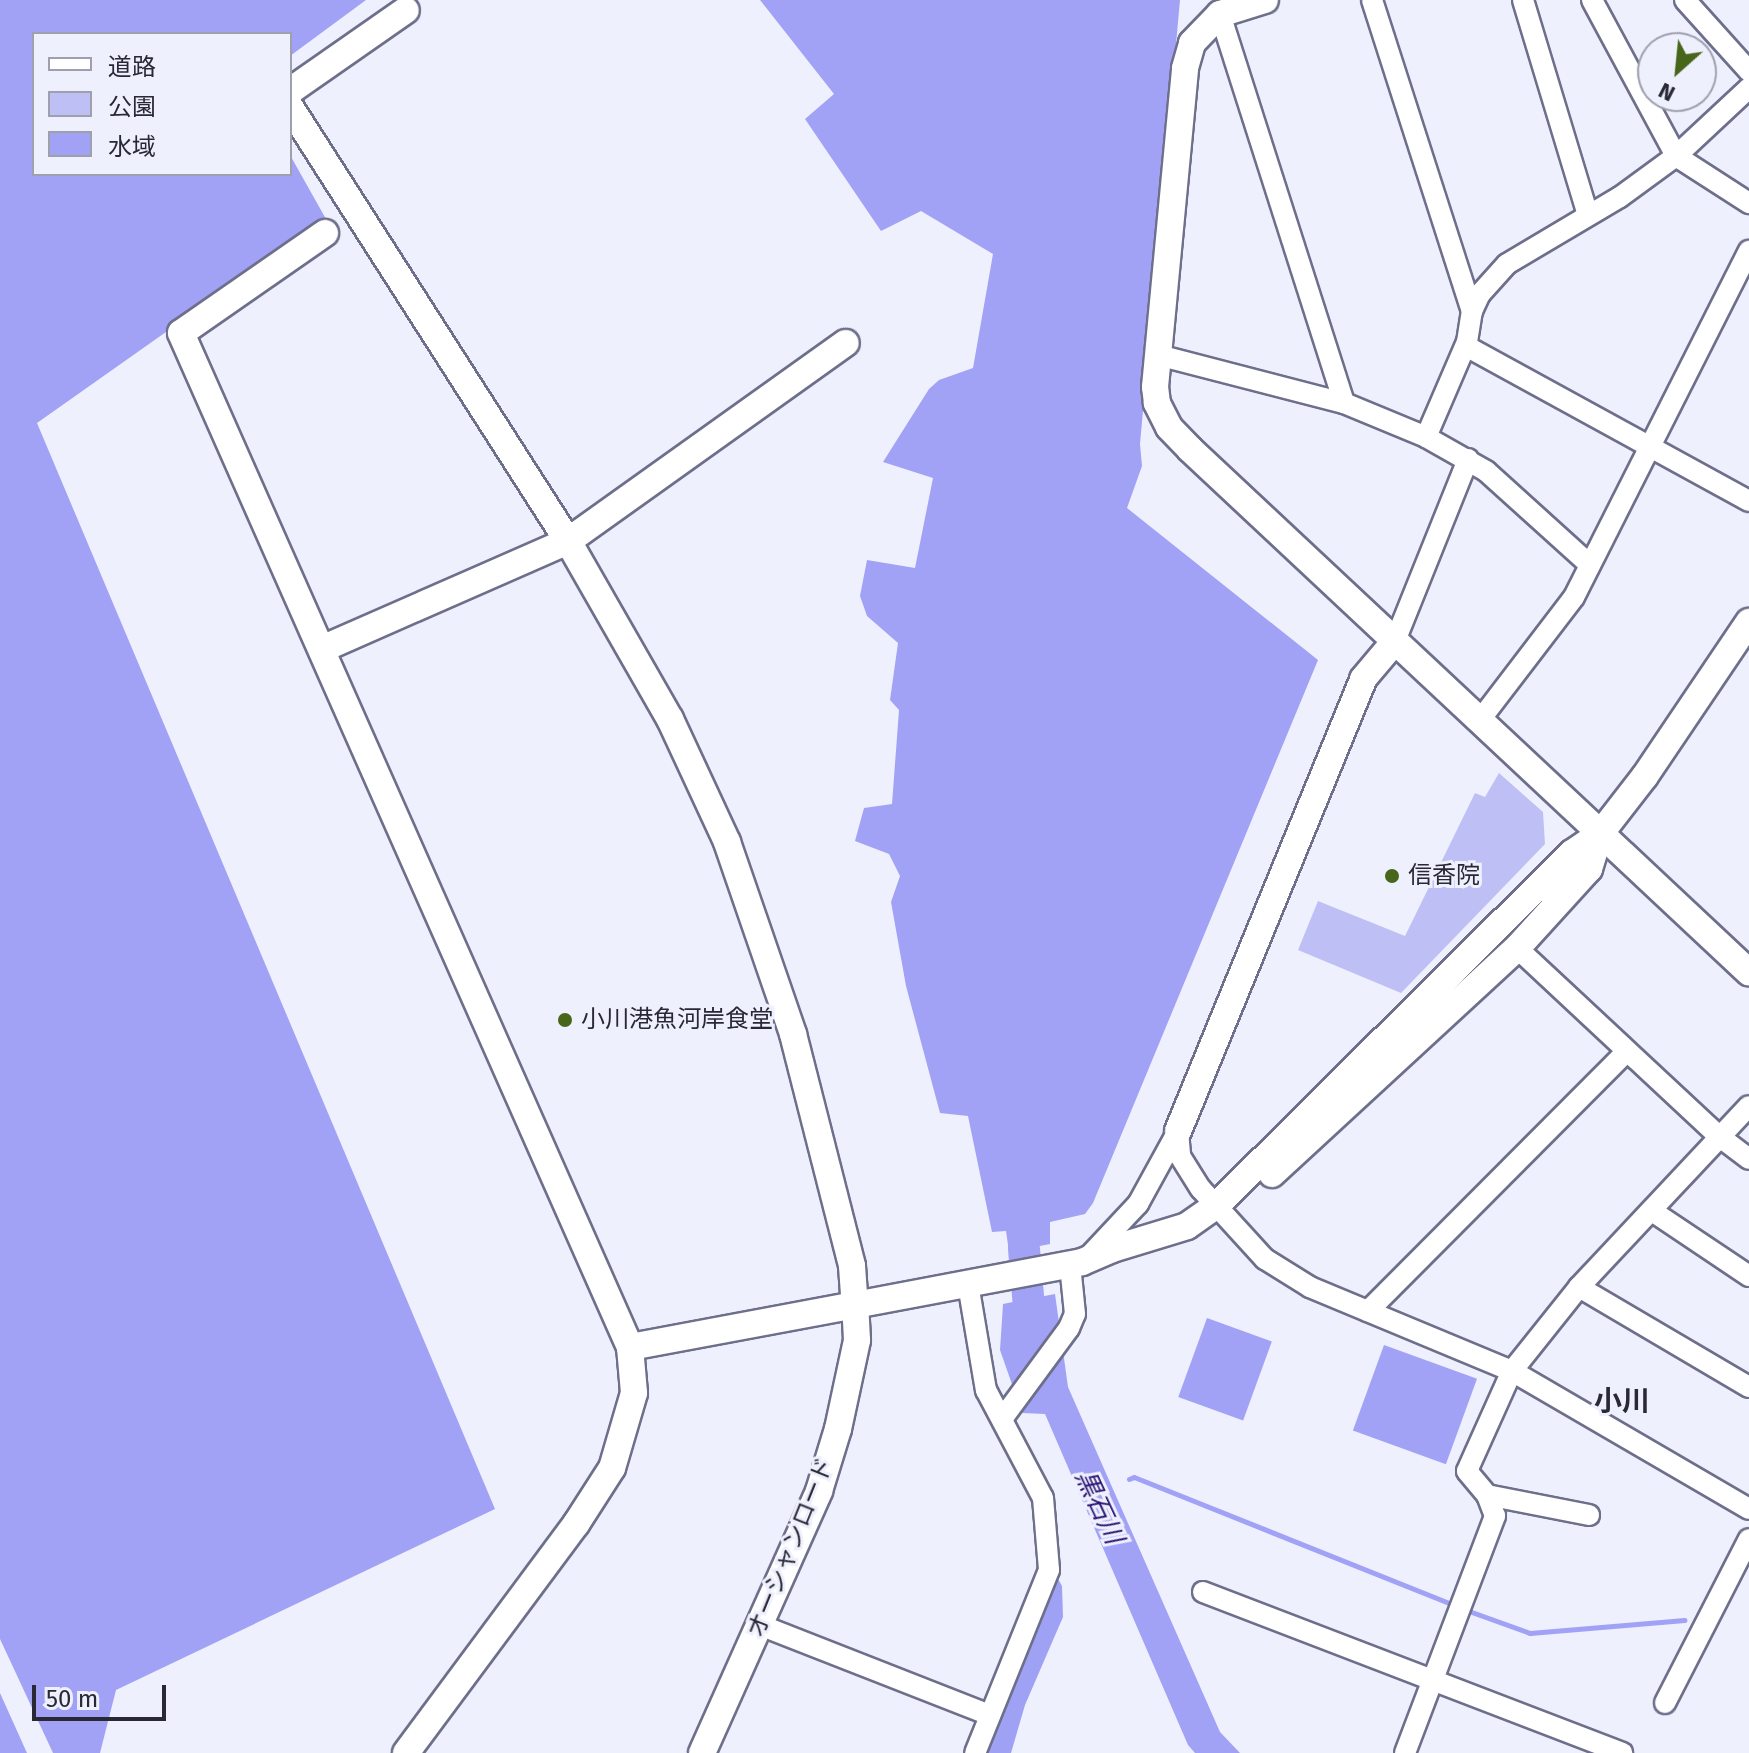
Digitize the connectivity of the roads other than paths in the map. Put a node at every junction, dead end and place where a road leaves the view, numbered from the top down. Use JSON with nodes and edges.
{"nodes":[{"id":1,"x":1265,"y":0,"type":"edge"},
{"id":2,"x":1372,"y":0,"type":"edge"},
{"id":3,"x":1523,"y":0,"type":"edge"},
{"id":4,"x":1592,"y":0,"type":"edge"},
{"id":5,"x":1685,"y":0,"type":"edge"},
{"id":6,"x":406,"y":10,"type":"dead end"},
{"id":7,"x":1220,"y":14,"type":"junction"},
{"id":8,"x":1749,"y":71,"type":"edge"},
{"id":9,"x":1749,"y":88,"type":"edge"},
{"id":10,"x":292,"y":90,"type":"edge"},
{"id":11,"x":292,"y":110,"type":"edge"},
{"id":12,"x":1676,"y":156,"type":"junction"},
{"id":13,"x":1749,"y":203,"type":"edge"},
{"id":14,"x":1588,"y":215,"type":"junction"},
{"id":15,"x":325,"y":233,"type":"dead end"},
{"id":16,"x":1749,"y":251,"type":"edge"},
{"id":17,"x":1472,"y":311,"type":"junction"},
{"id":18,"x":846,"y":343,"type":"dead end"},
{"id":19,"x":1466,"y":346,"type":"junction"},
{"id":20,"x":1158,"y":355,"type":"junction"},
{"id":21,"x":1344,"y":403,"type":"junction"},
{"id":22,"x":1426,"y":437,"type":"junction"},
{"id":23,"x":1650,"y":447,"type":"junction"},
{"id":24,"x":1468,"y":459,"type":"junction"},
{"id":25,"x":1749,"y":501,"type":"edge"},
{"id":26,"x":568,"y":541,"type":"junction"},
{"id":27,"x":1590,"y":565,"type":"junction"},
{"id":28,"x":1749,"y":622,"type":"edge"},
{"id":29,"x":1395,"y":641,"type":"junction"},
{"id":30,"x":322,"y":649,"type":"junction"},
{"id":31,"x":1480,"y":720,"type":"junction"},
{"id":32,"x":1600,"y":834,"type":"junction"},
{"id":33,"x":1517,"y":948,"type":"junction"},
{"id":34,"x":1749,"y":972,"type":"edge"},
{"id":35,"x":1627,"y":1051,"type":"junction"},
{"id":36,"x":1749,"y":1106,"type":"edge"},
{"id":37,"x":1178,"y":1131,"type":"junction"},
{"id":38,"x":1720,"y":1137,"type":"junction"},
{"id":39,"x":1749,"y":1159,"type":"edge"},
{"id":40,"x":1652,"y":1211,"type":"junction"},
{"id":41,"x":1220,"y":1212,"type":"junction"},
{"id":42,"x":1070,"y":1265,"type":"junction"},
{"id":43,"x":1749,"y":1276,"type":"edge"},
{"id":44,"x":968,"y":1284,"type":"junction"},
{"id":45,"x":1579,"y":1287,"type":"junction"},
{"id":46,"x":855,"y":1305,"type":"junction"},
{"id":47,"x":1368,"y":1311,"type":"junction"},
{"id":48,"x":630,"y":1347,"type":"junction"},
{"id":49,"x":1512,"y":1371,"type":"junction"},
{"id":50,"x":1749,"y":1387,"type":"edge"},
{"id":51,"x":1008,"y":1411,"type":"junction"},
{"id":52,"x":1487,"y":1495,"type":"junction"},
{"id":53,"x":1749,"y":1509,"type":"edge"},
{"id":54,"x":1589,"y":1515,"type":"dead end"},
{"id":55,"x":1749,"y":1539,"type":"edge"},
{"id":56,"x":1203,"y":1592,"type":"dead end"},
{"id":57,"x":760,"y":1625,"type":"junction"},
{"id":58,"x":1432,"y":1682,"type":"junction"},
{"id":59,"x":1665,"y":1703,"type":"dead end"},
{"id":60,"x":990,"y":1715,"type":"junction"},
{"id":61,"x":1579,"y":1747,"type":"edge"},
{"id":62,"x":706,"y":1748,"type":"edge"},
{"id":63,"x":406,"y":1753,"type":"edge"},
{"id":64,"x":975,"y":1753,"type":"edge"},
{"id":65,"x":1405,"y":1753,"type":"edge"},
{"id":66,"x":1622,"y":1753,"type":"edge"}],
"edges":[{"from":1,"to":7,"type":"street"},
{"from":2,"to":17,"type":"street"},
{"from":3,"to":14,"type":"street"},
{"from":4,"to":12,"type":"street"},
{"from":5,"to":8,"type":"street"},
{"from":6,"to":10,"type":"street"},
{"from":7,"to":20,"type":"street"},
{"from":7,"to":21,"type":"street"},
{"from":9,"to":12,"type":"street"},
{"from":11,"to":26,"type":"street","name":"オーシャンロード"},
{"from":12,"to":13,"type":"street"},
{"from":12,"to":14,"type":"street"},
{"from":14,"to":17,"type":"street"},
{"from":15,"to":30,"type":"street"},
{"from":16,"to":23,"type":"street"},
{"from":17,"to":19,"type":"street"},
{"from":18,"to":26,"type":"street"},
{"from":19,"to":22,"type":"street"},
{"from":19,"to":23,"type":"street"},
{"from":20,"to":21,"type":"street"},
{"from":20,"to":29,"type":"street"},
{"from":21,"to":22,"type":"street"},
{"from":22,"to":24,"type":"street"},
{"from":23,"to":25,"type":"street"},
{"from":23,"to":27,"type":"street"},
{"from":24,"to":27,"type":"street"},
{"from":24,"to":29,"type":"street"},
{"from":26,"to":30,"type":"street"},
{"from":26,"to":46,"type":"street","name":"オーシャンロード"},
{"from":27,"to":31,"type":"street"},
{"from":28,"to":32,"type":"street"},
{"from":29,"to":31,"type":"street"},
{"from":29,"to":37,"type":"street"},
{"from":30,"to":48,"type":"street"},
{"from":31,"to":32,"type":"street"},
{"from":32,"to":33,"type":"street"},
{"from":32,"to":34,"type":"street"},
{"from":32,"to":41,"type":"street"},
{"from":33,"to":35,"type":"street"},
{"from":33,"to":41,"type":"street"},
{"from":35,"to":38,"type":"street"},
{"from":35,"to":47,"type":"street"},
{"from":36,"to":38,"type":"street"},
{"from":37,"to":41,"type":"street"},
{"from":37,"to":42,"type":"street"},
{"from":38,"to":39,"type":"street"},
{"from":38,"to":40,"type":"street"},
{"from":40,"to":43,"type":"street"},
{"from":40,"to":45,"type":"street"},
{"from":41,"to":42,"type":"street"},
{"from":41,"to":47,"type":"street"},
{"from":42,"to":44,"type":"street"},
{"from":42,"to":51,"type":"street"},
{"from":44,"to":46,"type":"street"},
{"from":44,"to":51,"type":"street"},
{"from":45,"to":49,"type":"street"},
{"from":45,"to":50,"type":"street"},
{"from":46,"to":48,"type":"street"},
{"from":46,"to":57,"type":"street","name":"オーシャンロード"},
{"from":47,"to":49,"type":"street"},
{"from":48,"to":63,"type":"street"},
{"from":49,"to":52,"type":"street"},
{"from":49,"to":53,"type":"street"},
{"from":51,"to":60,"type":"street"},
{"from":52,"to":54,"type":"street"},
{"from":52,"to":58,"type":"street"},
{"from":55,"to":59,"type":"street"},
{"from":56,"to":58,"type":"street"},
{"from":57,"to":60,"type":"street"},
{"from":57,"to":62,"type":"street","name":"オーシャンロード"},
{"from":58,"to":61,"type":"street"},
{"from":58,"to":65,"type":"street"},
{"from":60,"to":64,"type":"street"},
{"from":61,"to":66,"type":"street"}]}
